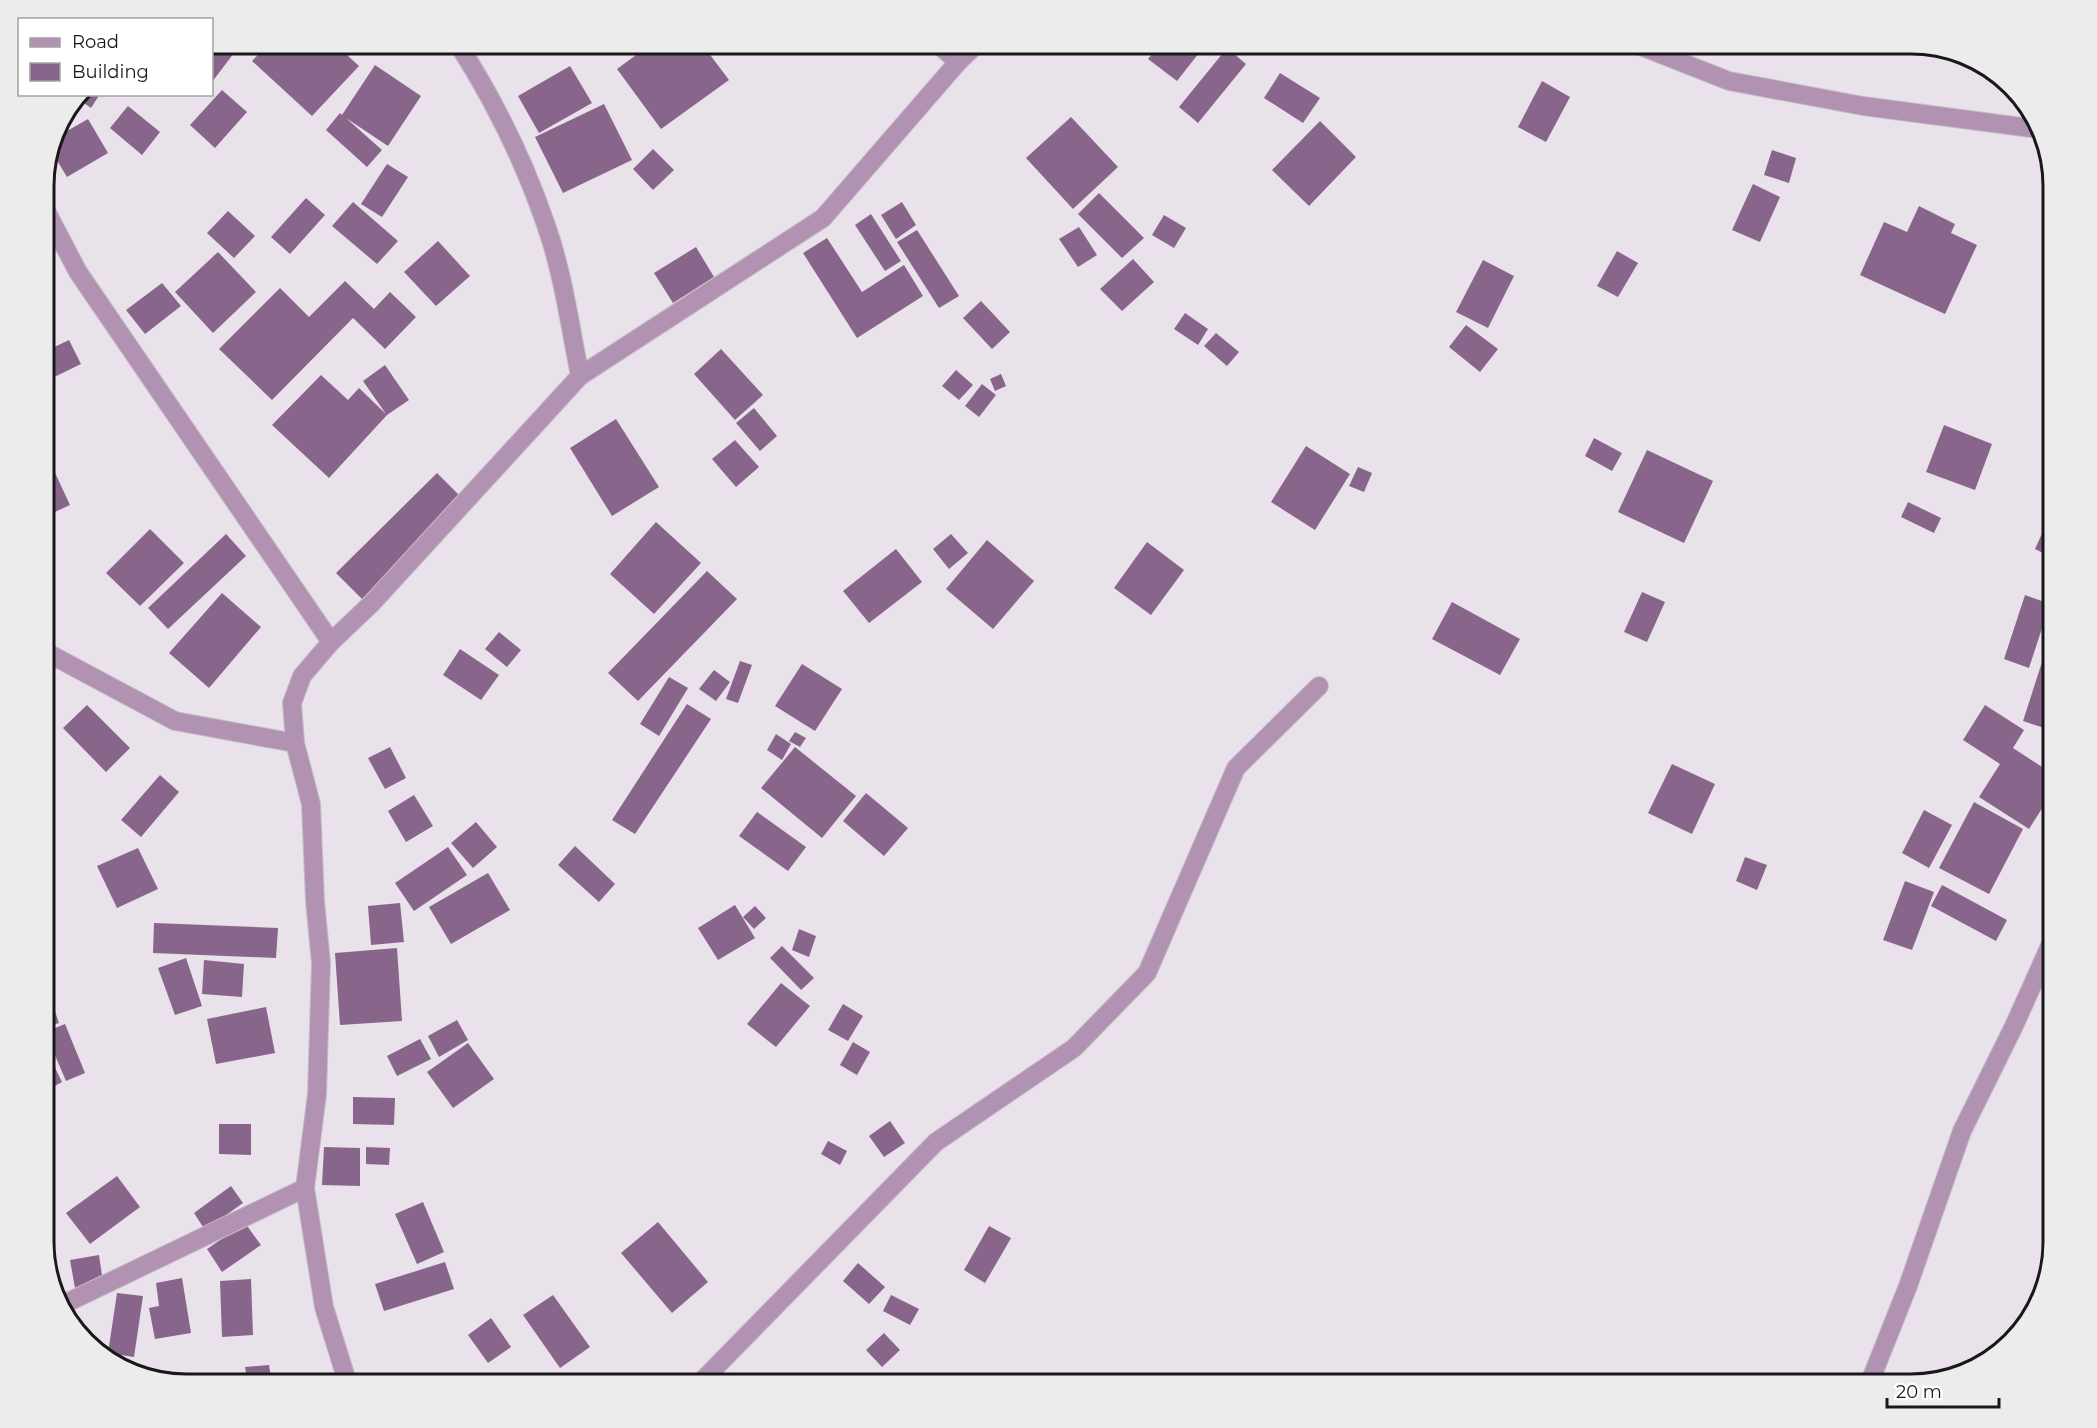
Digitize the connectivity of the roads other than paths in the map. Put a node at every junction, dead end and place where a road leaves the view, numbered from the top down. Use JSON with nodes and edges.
{"nodes":[{"id":1,"x":464,"y":54,"type":"edge"},
{"id":2,"x":949,"y":54,"type":"edge"},
{"id":3,"x":966,"y":54,"type":"edge"},
{"id":4,"x":1660,"y":54,"type":"edge"},
{"id":5,"x":958,"y":62,"type":"junction"},
{"id":6,"x":2029,"y":128,"type":"edge"},
{"id":7,"x":54,"y":226,"type":"edge"},
{"id":8,"x":580,"y":376,"type":"junction"},
{"id":9,"x":331,"y":642,"type":"junction"},
{"id":10,"x":54,"y":656,"type":"edge"},
{"id":11,"x":1319,"y":686,"type":"dead end"},
{"id":12,"x":295,"y":744,"type":"junction"},
{"id":13,"x":2043,"y":963,"type":"edge"},
{"id":14,"x":305,"y":1188,"type":"junction"},
{"id":15,"x":69,"y":1302,"type":"edge"},
{"id":16,"x":345,"y":1374,"type":"edge"},
{"id":17,"x":709,"y":1374,"type":"edge"},
{"id":18,"x":1873,"y":1374,"type":"edge"}],
"edges":[{"from":1,"to":8,"type":"street"},
{"from":2,"to":5,"type":"street"},
{"from":3,"to":5,"type":"street"},
{"from":4,"to":6,"type":"street"},
{"from":5,"to":8,"type":"street"},
{"from":7,"to":9,"type":"street"},
{"from":8,"to":9,"type":"street"},
{"from":9,"to":12,"type":"street"},
{"from":10,"to":12,"type":"street"},
{"from":11,"to":17,"type":"street"},
{"from":12,"to":14,"type":"street"},
{"from":13,"to":18,"type":"street"},
{"from":14,"to":15,"type":"street"},
{"from":14,"to":16,"type":"street"}]}
